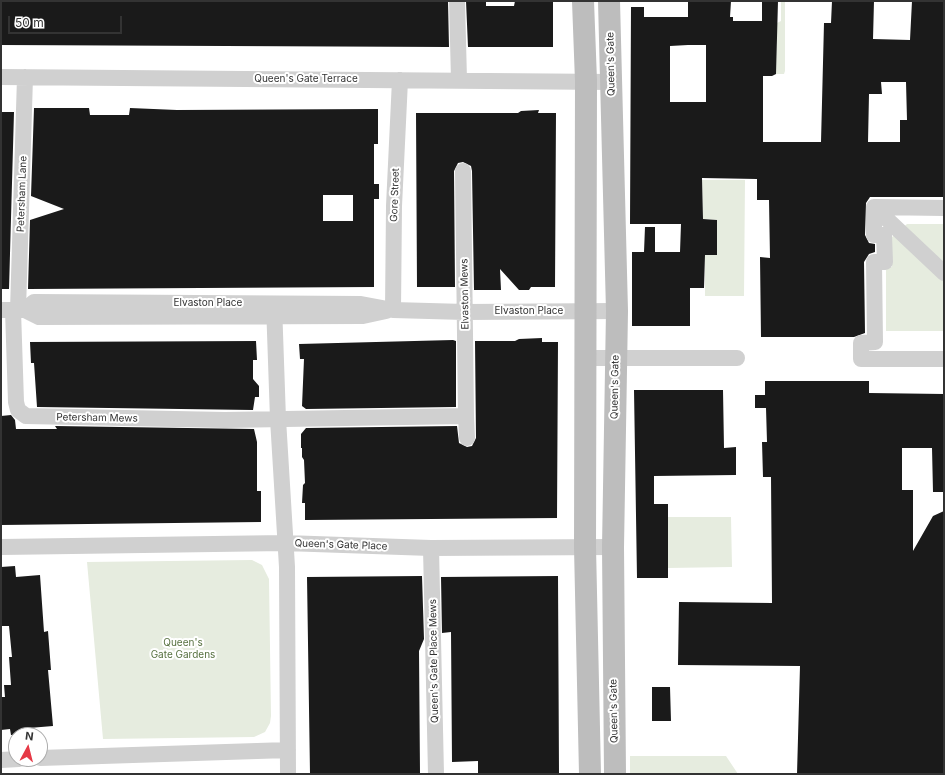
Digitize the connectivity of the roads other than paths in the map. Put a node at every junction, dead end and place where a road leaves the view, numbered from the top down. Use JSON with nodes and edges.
{"nodes":[{"id":1,"x":457,"y":1,"type":"edge"},
{"id":2,"x":583,"y":1,"type":"edge"},
{"id":3,"x":609,"y":1,"type":"edge"},
{"id":4,"x":1,"y":77,"type":"edge"},
{"id":5,"x":25,"y":77,"type":"junction"},
{"id":6,"x":400,"y":80,"type":"junction"},
{"id":7,"x":459,"y":80,"type":"junction"},
{"id":8,"x":586,"y":81,"type":"junction"},
{"id":9,"x":611,"y":82,"type":"junction"},
{"id":10,"x":463,"y":171,"type":"dead end"},
{"id":11,"x":874,"y":207,"type":"junction"},
{"id":12,"x":944,"y":208,"type":"edge"},
{"id":13,"x":944,"y":273,"type":"edge"},
{"id":14,"x":14,"y":310,"type":"edge"},
{"id":15,"x":274,"y":310,"type":"junction"},
{"id":16,"x":393,"y":310,"type":"junction"},
{"id":17,"x":586,"y":311,"type":"junction"},
{"id":18,"x":617,"y":311,"type":"junction"},
{"id":19,"x":465,"y":312,"type":"junction"},
{"id":20,"x":584,"y":358,"type":"junction"},
{"id":21,"x":616,"y":358,"type":"junction"},
{"id":22,"x":737,"y":358,"type":"dead end"},
{"id":23,"x":944,"y":359,"type":"edge"},
{"id":24,"x":466,"y":416,"type":"junction"},
{"id":25,"x":278,"y":419,"type":"junction"},
{"id":26,"x":467,"y":438,"type":"dead end"},
{"id":27,"x":285,"y":543,"type":"junction"},
{"id":28,"x":1,"y":547,"type":"edge"},
{"id":29,"x":585,"y":547,"type":"junction"},
{"id":30,"x":612,"y":547,"type":"junction"},
{"id":31,"x":431,"y":548,"type":"junction"},
{"id":32,"x":288,"y":750,"type":"junction"},
{"id":33,"x":48,"y":758,"type":"edge"},
{"id":34,"x":288,"y":774,"type":"edge"},
{"id":35,"x":436,"y":774,"type":"edge"},
{"id":36,"x":590,"y":774,"type":"edge"},
{"id":37,"x":615,"y":774,"type":"edge"}],
"edges":[{"from":1,"to":7,"type":"street"},
{"from":2,"to":8,"type":"street"},
{"from":3,"to":9,"type":"street","name":"Queen's Gate"},
{"from":4,"to":5,"type":"street","name":"Queen's Gate Terrace"},
{"from":5,"to":6,"type":"street","name":"Queen's Gate Terrace"},
{"from":5,"to":14,"type":"street","name":"Petersham Lane"},
{"from":6,"to":7,"type":"street","name":"Queen's Gate Terrace"},
{"from":6,"to":16,"type":"street","name":"Gore Street"},
{"from":7,"to":8,"type":"street","name":"Queen's Gate Terrace"},
{"from":8,"to":9,"type":"street","name":"Queen's Gate Terrace"},
{"from":8,"to":17,"type":"street"},
{"from":9,"to":18,"type":"street","name":"Queen's Gate"},
{"from":10,"to":19,"type":"street","name":"Elvaston Mews"},
{"from":11,"to":12,"type":"street"},
{"from":11,"to":13,"type":"street"},
{"from":11,"to":23,"type":"street"},
{"from":14,"to":15,"type":"street","name":"Elvaston Place"},
{"from":14,"to":25,"type":"street","name":"Petersham Mews"},
{"from":15,"to":16,"type":"street","name":"Elvaston Place"},
{"from":15,"to":25,"type":"street","name":"Queen's Gate Place"},
{"from":16,"to":19,"type":"street","name":"Elvaston Place"},
{"from":17,"to":18,"type":"street","name":"Elvaston Place"},
{"from":17,"to":19,"type":"street","name":"Elvaston Place"},
{"from":17,"to":20,"type":"street"},
{"from":18,"to":21,"type":"street","name":"Queen's Gate"},
{"from":19,"to":24,"type":"street","name":"Elvaston Mews"},
{"from":20,"to":21,"type":"street"},
{"from":20,"to":29,"type":"street"},
{"from":21,"to":22,"type":"street"},
{"from":21,"to":30,"type":"street","name":"Queen's Gate"},
{"from":24,"to":25,"type":"street"},
{"from":24,"to":26,"type":"street","name":"Elvaston Mews"},
{"from":25,"to":27,"type":"street","name":"Queen's Gate Place"},
{"from":27,"to":28,"type":"street"},
{"from":27,"to":31,"type":"street","name":"Queen's Gate Place"},
{"from":27,"to":32,"type":"street"},
{"from":29,"to":30,"type":"street","name":"Queen's Gate Place"},
{"from":29,"to":31,"type":"street","name":"Queen's Gate Place"},
{"from":29,"to":36,"type":"street"},
{"from":30,"to":37,"type":"street","name":"Queen's Gate"},
{"from":31,"to":35,"type":"street","name":"Queen's Gate Place Mews"},
{"from":32,"to":33,"type":"street"},
{"from":32,"to":34,"type":"street"}]}
